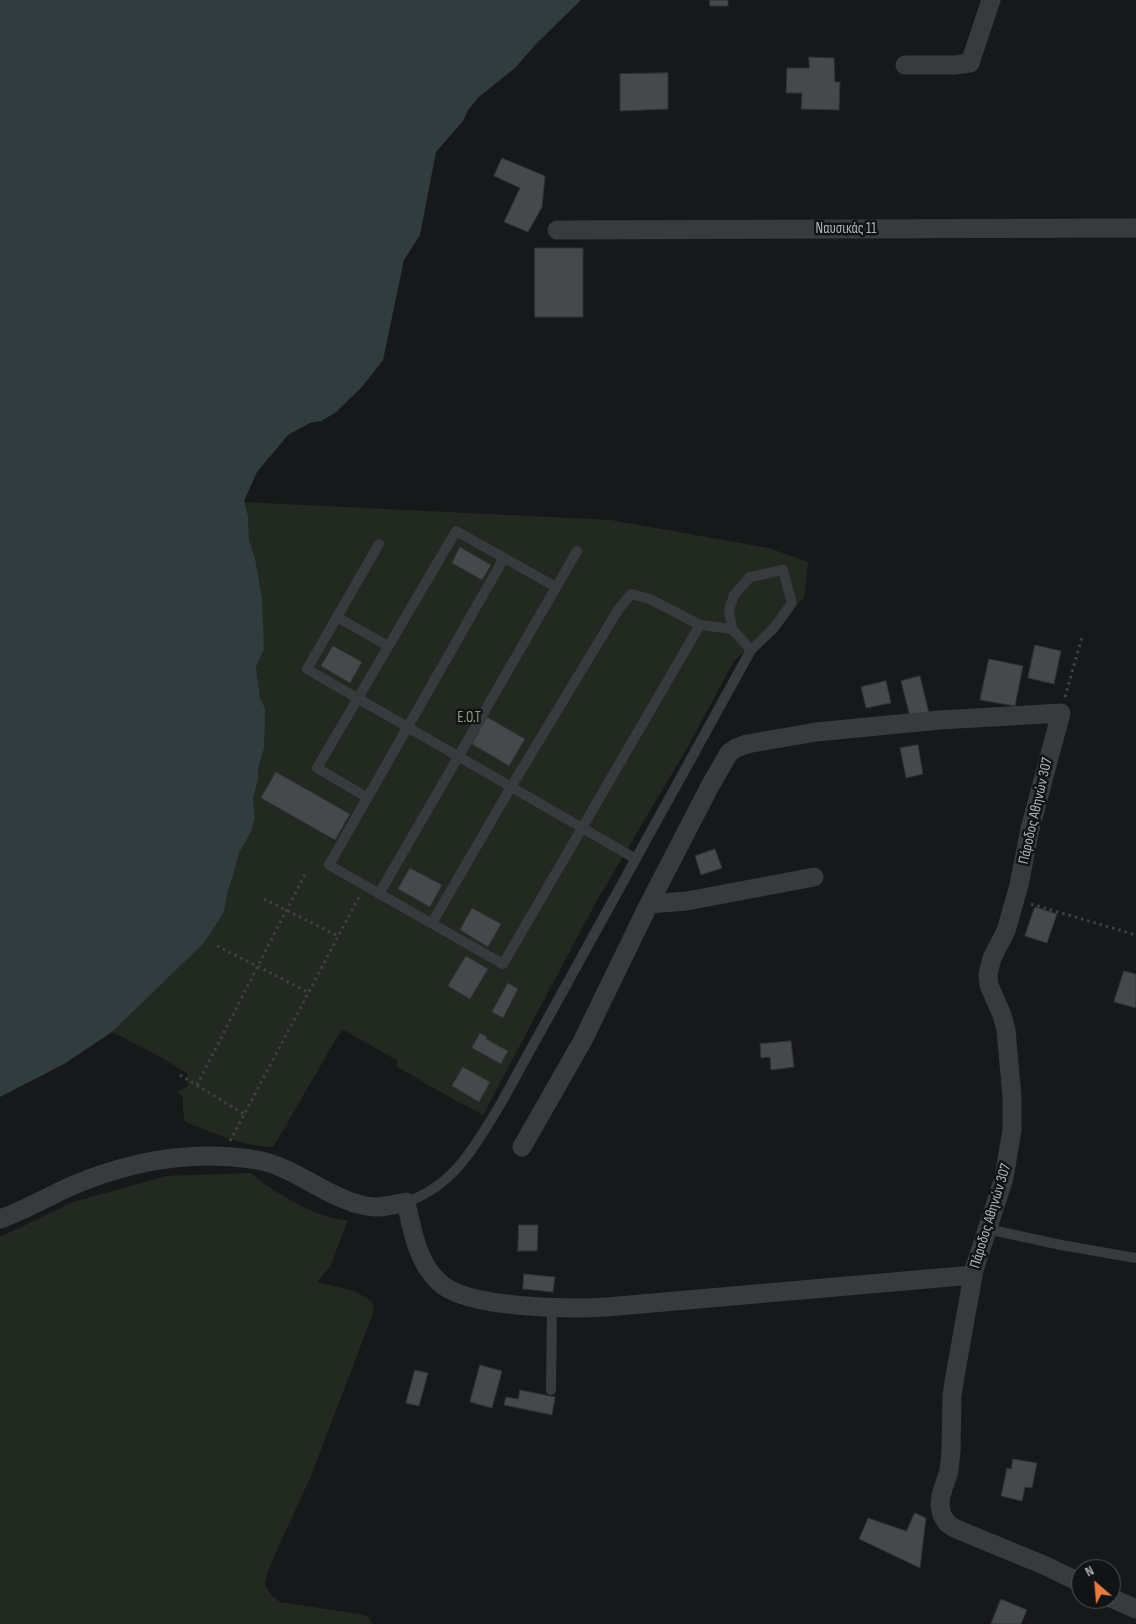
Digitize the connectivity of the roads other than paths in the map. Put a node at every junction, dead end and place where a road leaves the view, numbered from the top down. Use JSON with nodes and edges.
{"nodes":[{"id":1,"x":991,"y":0,"type":"edge"},
{"id":2,"x":905,"y":65,"type":"dead end"},
{"id":3,"x":1136,"y":228,"type":"edge"},
{"id":4,"x":557,"y":230,"type":"dead end"},
{"id":5,"x":379,"y":544,"type":"dead end"},
{"id":6,"x":577,"y":551,"type":"dead end"},
{"id":7,"x":504,"y":558,"type":"junction"},
{"id":8,"x":556,"y":587,"type":"junction"},
{"id":9,"x":337,"y":617,"type":"junction"},
{"id":10,"x":700,"y":624,"type":"junction"},
{"id":11,"x":732,"y":629,"type":"junction"},
{"id":12,"x":388,"y":646,"type":"junction"},
{"id":13,"x":751,"y":650,"type":"junction"},
{"id":14,"x":357,"y":699,"type":"junction"},
{"id":15,"x":408,"y":728,"type":"junction"},
{"id":16,"x":458,"y":757,"type":"junction"},
{"id":17,"x":511,"y":787,"type":"junction"},
{"id":18,"x":368,"y":798,"type":"junction"},
{"id":19,"x":582,"y":828,"type":"junction"},
{"id":20,"x":636,"y":859,"type":"junction"},
{"id":21,"x":814,"y":878,"type":"dead end"},
{"id":22,"x":379,"y":894,"type":"junction"},
{"id":23,"x":649,"y":904,"type":"junction"},
{"id":24,"x":432,"y":923,"type":"junction"},
{"id":25,"x":522,"y":1147,"type":"dead end"},
{"id":26,"x":406,"y":1202,"type":"junction"},
{"id":27,"x":0,"y":1219,"type":"edge"},
{"id":28,"x":987,"y":1229,"type":"junction"},
{"id":29,"x":1136,"y":1258,"type":"edge"},
{"id":30,"x":973,"y":1275,"type":"junction"},
{"id":31,"x":552,"y":1307,"type":"junction"},
{"id":32,"x":551,"y":1390,"type":"dead end"},
{"id":33,"x":1071,"y":1578,"type":"edge"},
{"id":34,"x":1121,"y":1602,"type":"edge"},
{"id":35,"x":1136,"y":1609,"type":"edge"}],
"edges":[{"from":1,"to":2,"type":"street"},
{"from":3,"to":4,"type":"street","name":"Ναυσικάς 11"},
{"from":5,"to":9,"type":"lane"},
{"from":6,"to":8,"type":"lane"},
{"from":7,"to":8,"type":"lane"},
{"from":7,"to":12,"type":"lane"},
{"from":7,"to":15,"type":"lane"},
{"from":8,"to":16,"type":"lane"},
{"from":9,"to":12,"type":"lane"},
{"from":9,"to":14,"type":"lane"},
{"from":10,"to":11,"type":"lane"},
{"from":10,"to":17,"type":"lane"},
{"from":10,"to":19,"type":"lane"},
{"from":11,"to":13,"type":"lane"},
{"from":11,"to":13,"type":"lane"},
{"from":12,"to":14,"type":"lane"},
{"from":13,"to":20,"type":"lane"},
{"from":14,"to":15,"type":"lane"},
{"from":14,"to":18,"type":"lane"},
{"from":15,"to":16,"type":"lane"},
{"from":15,"to":18,"type":"lane"},
{"from":16,"to":17,"type":"lane"},
{"from":16,"to":22,"type":"lane"},
{"from":17,"to":19,"type":"lane"},
{"from":17,"to":24,"type":"lane"},
{"from":18,"to":22,"type":"lane"},
{"from":19,"to":20,"type":"lane"},
{"from":19,"to":24,"type":"lane"},
{"from":20,"to":26,"type":"lane"},
{"from":21,"to":23,"type":"street"},
{"from":22,"to":24,"type":"lane"},
{"from":23,"to":25,"type":"street"},
{"from":23,"to":28,"type":"street","name":"Πάροδος Αθηνών 307"},
{"from":26,"to":27,"type":"street"},
{"from":26,"to":31,"type":"street"},
{"from":28,"to":29,"type":"lane"},
{"from":28,"to":30,"type":"street","name":"Πάροδος Αθηνών 307"},
{"from":30,"to":31,"type":"street"},
{"from":30,"to":33,"type":"street","name":"Πάροδος Αθηνών 307"},
{"from":31,"to":32,"type":"lane"},
{"from":34,"to":35,"type":"street"}]}
